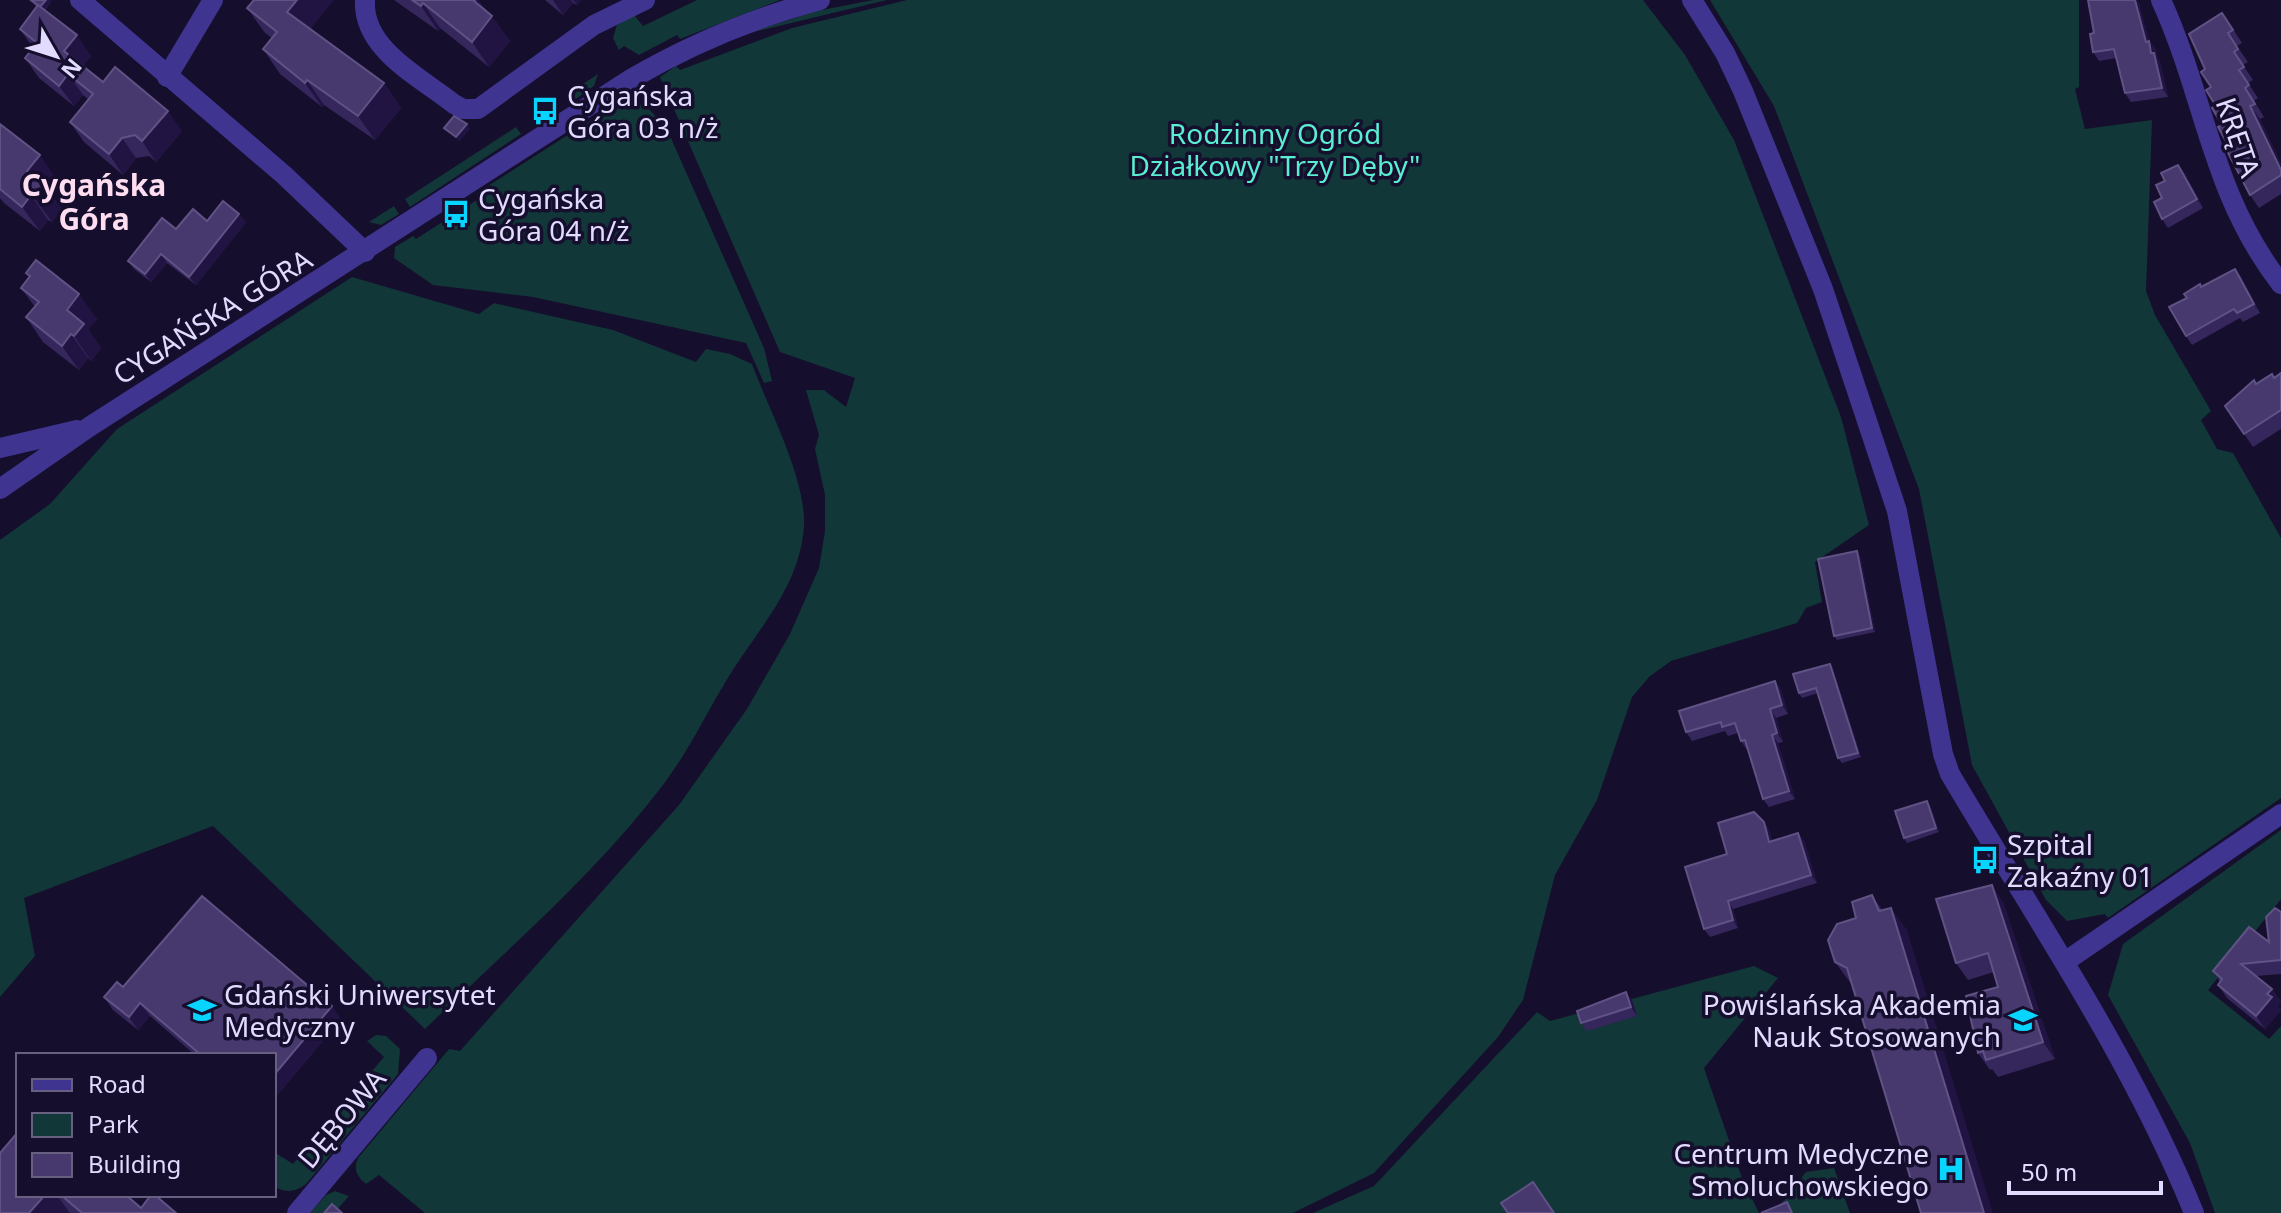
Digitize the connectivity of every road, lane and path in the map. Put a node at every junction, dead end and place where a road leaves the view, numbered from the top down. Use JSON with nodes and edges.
{"nodes":[{"id":1,"x":80,"y":0,"type":"edge"},
{"id":2,"x":213,"y":0,"type":"edge"},
{"id":3,"x":365,"y":0,"type":"edge"},
{"id":4,"x":645,"y":0,"type":"edge"},
{"id":5,"x":820,"y":0,"type":"edge"},
{"id":6,"x":1692,"y":0,"type":"edge"},
{"id":7,"x":2161,"y":0,"type":"edge"},
{"id":8,"x":167,"y":77,"type":"junction"},
{"id":9,"x":365,"y":252,"type":"junction"},
{"id":10,"x":2281,"y":284,"type":"edge"},
{"id":11,"x":89,"y":427,"type":"junction"},
{"id":12,"x":0,"y":448,"type":"edge"},
{"id":13,"x":0,"y":489,"type":"edge"},
{"id":14,"x":2281,"y":814,"type":"edge"},
{"id":15,"x":2066,"y":961,"type":"junction"},
{"id":16,"x":427,"y":1058,"type":"dead end"},
{"id":17,"x":297,"y":1213,"type":"edge"},
{"id":18,"x":2194,"y":1213,"type":"edge"}],
"edges":[{"from":1,"to":8,"type":"street","name":"CYGAŃSKA GÓRA"},
{"from":2,"to":8,"type":"street"},
{"from":3,"to":4,"type":"street"},
{"from":5,"to":9,"type":"street","name":"CYGAŃSKA GÓRA"},
{"from":6,"to":15,"type":"street"},
{"from":7,"to":10,"type":"street","name":"KRĘTA"},
{"from":8,"to":9,"type":"street","name":"CYGAŃSKA GÓRA"},
{"from":9,"to":11,"type":"street","name":"CYGAŃSKA GÓRA"},
{"from":11,"to":12,"type":"street","name":"CYGAŃSKA GÓRA"},
{"from":11,"to":13,"type":"street","name":"CYGAŃSKA GÓRA"},
{"from":14,"to":15,"type":"street"},
{"from":15,"to":18,"type":"street"},
{"from":16,"to":17,"type":"street","name":"DĘBOWA"}]}
